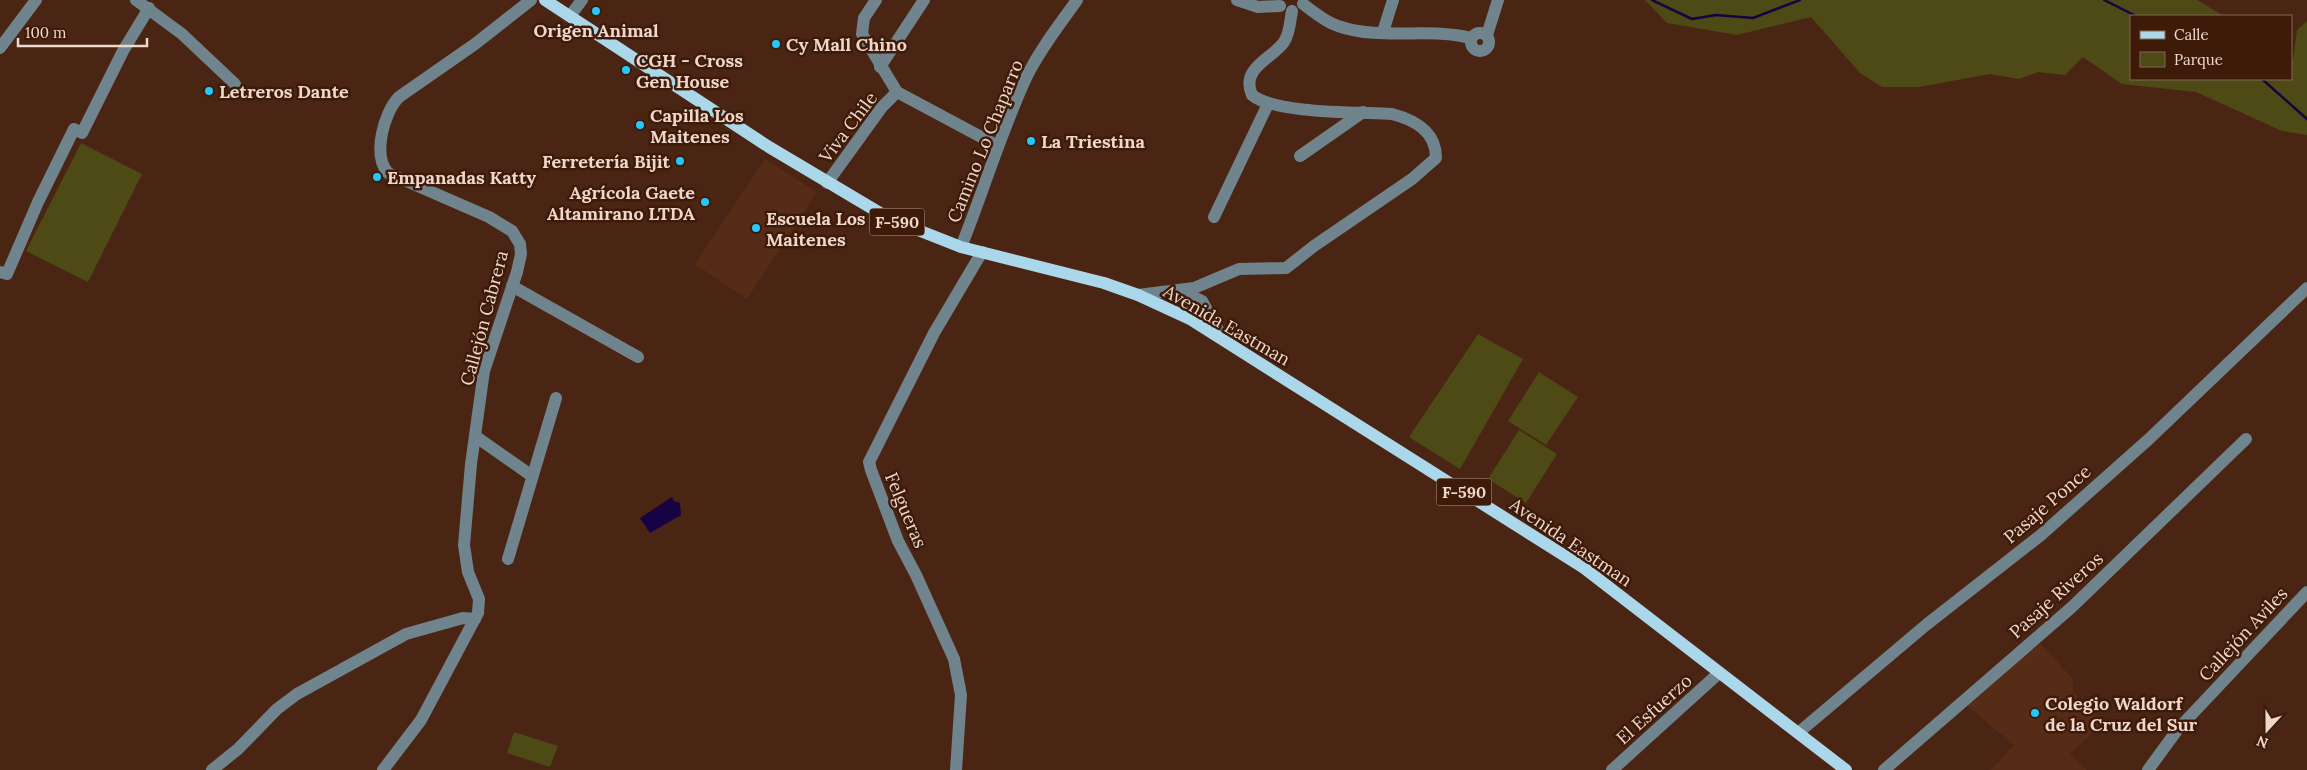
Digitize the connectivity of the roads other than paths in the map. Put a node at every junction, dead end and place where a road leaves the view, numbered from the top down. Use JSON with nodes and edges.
{"nodes":[{"id":1,"x":36,"y":0,"type":"edge"},
{"id":2,"x":136,"y":0,"type":"edge"},
{"id":3,"x":531,"y":0,"type":"edge"},
{"id":4,"x":545,"y":0,"type":"edge"},
{"id":5,"x":582,"y":0,"type":"edge"},
{"id":6,"x":876,"y":0,"type":"edge"},
{"id":7,"x":924,"y":0,"type":"edge"},
{"id":8,"x":1078,"y":0,"type":"edge"},
{"id":9,"x":1393,"y":0,"type":"edge"},
{"id":10,"x":1498,"y":0,"type":"edge"},
{"id":11,"x":1240,"y":1,"type":"edge"},
{"id":12,"x":1304,"y":2,"type":"edge"},
{"id":13,"x":1283,"y":6,"type":"edge"},
{"id":14,"x":149,"y":8,"type":"junction"},
{"id":15,"x":570,"y":16,"type":"junction"},
{"id":16,"x":1383,"y":32,"type":"junction"},
{"id":17,"x":0,"y":48,"type":"edge"},
{"id":18,"x":880,"y":67,"type":"junction"},
{"id":19,"x":235,"y":84,"type":"dead end"},
{"id":20,"x":897,"y":92,"type":"junction"},
{"id":21,"x":1268,"y":104,"type":"junction"},
{"id":22,"x":1363,"y":112,"type":"junction"},
{"id":23,"x":998,"y":146,"type":"junction"},
{"id":24,"x":1300,"y":156,"type":"dead end"},
{"id":25,"x":827,"y":183,"type":"junction"},
{"id":26,"x":1214,"y":217,"type":"dead end"},
{"id":27,"x":962,"y":247,"type":"junction"},
{"id":28,"x":982,"y":252,"type":"junction"},
{"id":29,"x":0,"y":272,"type":"edge"},
{"id":30,"x":1212,"y":282,"type":"junction"},
{"id":31,"x":512,"y":286,"type":"junction"},
{"id":32,"x":2307,"y":288,"type":"edge"},
{"id":33,"x":1178,"y":290,"type":"junction"},
{"id":34,"x":1138,"y":295,"type":"junction"},
{"id":35,"x":1208,"y":310,"type":"junction"},
{"id":36,"x":1223,"y":339,"type":"junction"},
{"id":37,"x":638,"y":357,"type":"dead end"},
{"id":38,"x":556,"y":398,"type":"dead end"},
{"id":39,"x":475,"y":436,"type":"junction"},
{"id":40,"x":2246,"y":439,"type":"dead end"},
{"id":41,"x":532,"y":476,"type":"junction"},
{"id":42,"x":508,"y":559,"type":"dead end"},
{"id":43,"x":2307,"y":592,"type":"edge"},
{"id":44,"x":476,"y":619,"type":"junction"},
{"id":45,"x":1719,"y":673,"type":"junction"},
{"id":46,"x":1798,"y":733,"type":"junction"},
{"id":47,"x":212,"y":770,"type":"edge"},
{"id":48,"x":384,"y":770,"type":"edge"},
{"id":49,"x":956,"y":770,"type":"edge"},
{"id":50,"x":1612,"y":770,"type":"edge"},
{"id":51,"x":1846,"y":770,"type":"edge"},
{"id":52,"x":1884,"y":770,"type":"edge"},
{"id":53,"x":2148,"y":770,"type":"edge"}],
"edges":[{"from":1,"to":17,"type":"street"},
{"from":2,"to":14,"type":"street"},
{"from":3,"to":31,"type":"street","name":"Callejón Cabrera"},
{"from":4,"to":15,"type":"main road","name":"Avenida Eastman","number":"F-590"},
{"from":5,"to":15,"type":"street"},
{"from":6,"to":18,"type":"street","name":"Viva Chile"},
{"from":7,"to":18,"type":"street"},
{"from":8,"to":23,"type":"street","name":"Camino Lo Chaparro"},
{"from":9,"to":16,"type":"street"},
{"from":10,"to":16,"type":"street"},
{"from":11,"to":13,"type":"street"},
{"from":12,"to":13,"type":"street"},
{"from":12,"to":16,"type":"street"},
{"from":13,"to":21,"type":"street"},
{"from":14,"to":19,"type":"street"},
{"from":14,"to":29,"type":"street"},
{"from":15,"to":25,"type":"main road","name":"Avenida Eastman","number":"F-590"},
{"from":18,"to":20,"type":"street","name":"Viva Chile"},
{"from":20,"to":23,"type":"street","name":"Viva Chile"},
{"from":20,"to":25,"type":"street","name":"Viva Chile"},
{"from":21,"to":22,"type":"street"},
{"from":21,"to":26,"type":"street"},
{"from":22,"to":24,"type":"street"},
{"from":22,"to":30,"type":"street"},
{"from":23,"to":27,"type":"street","name":"Camino Lo Chaparro"},
{"from":25,"to":27,"type":"main road","name":"Avenida Eastman","number":"F-590"},
{"from":27,"to":28,"type":"main road","name":"Avenida Eastman","number":"F-590"},
{"from":28,"to":34,"type":"main road","name":"Avenida Eastman","number":"F-590"},
{"from":28,"to":49,"type":"street","name":"Felgueras"},
{"from":30,"to":33,"type":"street"},
{"from":30,"to":35,"type":"street"},
{"from":31,"to":37,"type":"street"},
{"from":31,"to":39,"type":"street","name":"Callejón Cabrera"},
{"from":32,"to":46,"type":"street","name":"Pasaje Ponce"},
{"from":33,"to":34,"type":"street"},
{"from":33,"to":35,"type":"street"},
{"from":34,"to":36,"type":"main road","name":"Avenida Eastman","number":"F-590"},
{"from":35,"to":36,"type":"street"},
{"from":36,"to":45,"type":"main road","name":"Avenida Eastman","number":"F-590"},
{"from":38,"to":41,"type":"street"},
{"from":39,"to":41,"type":"street"},
{"from":39,"to":44,"type":"street","name":"Callejón Cabrera"},
{"from":40,"to":52,"type":"street","name":"Pasaje Riveros"},
{"from":41,"to":42,"type":"street"},
{"from":43,"to":53,"type":"street","name":"Callejón Aviles"},
{"from":44,"to":47,"type":"street"},
{"from":44,"to":48,"type":"street","name":"Callejón Cabrera"},
{"from":45,"to":46,"type":"main road","name":"Avenida Eastman","number":"F-590"},
{"from":45,"to":50,"type":"street","name":"El Esfuerzo"},
{"from":46,"to":51,"type":"main road","name":"Avenida Eastman","number":"F-590"}]}
